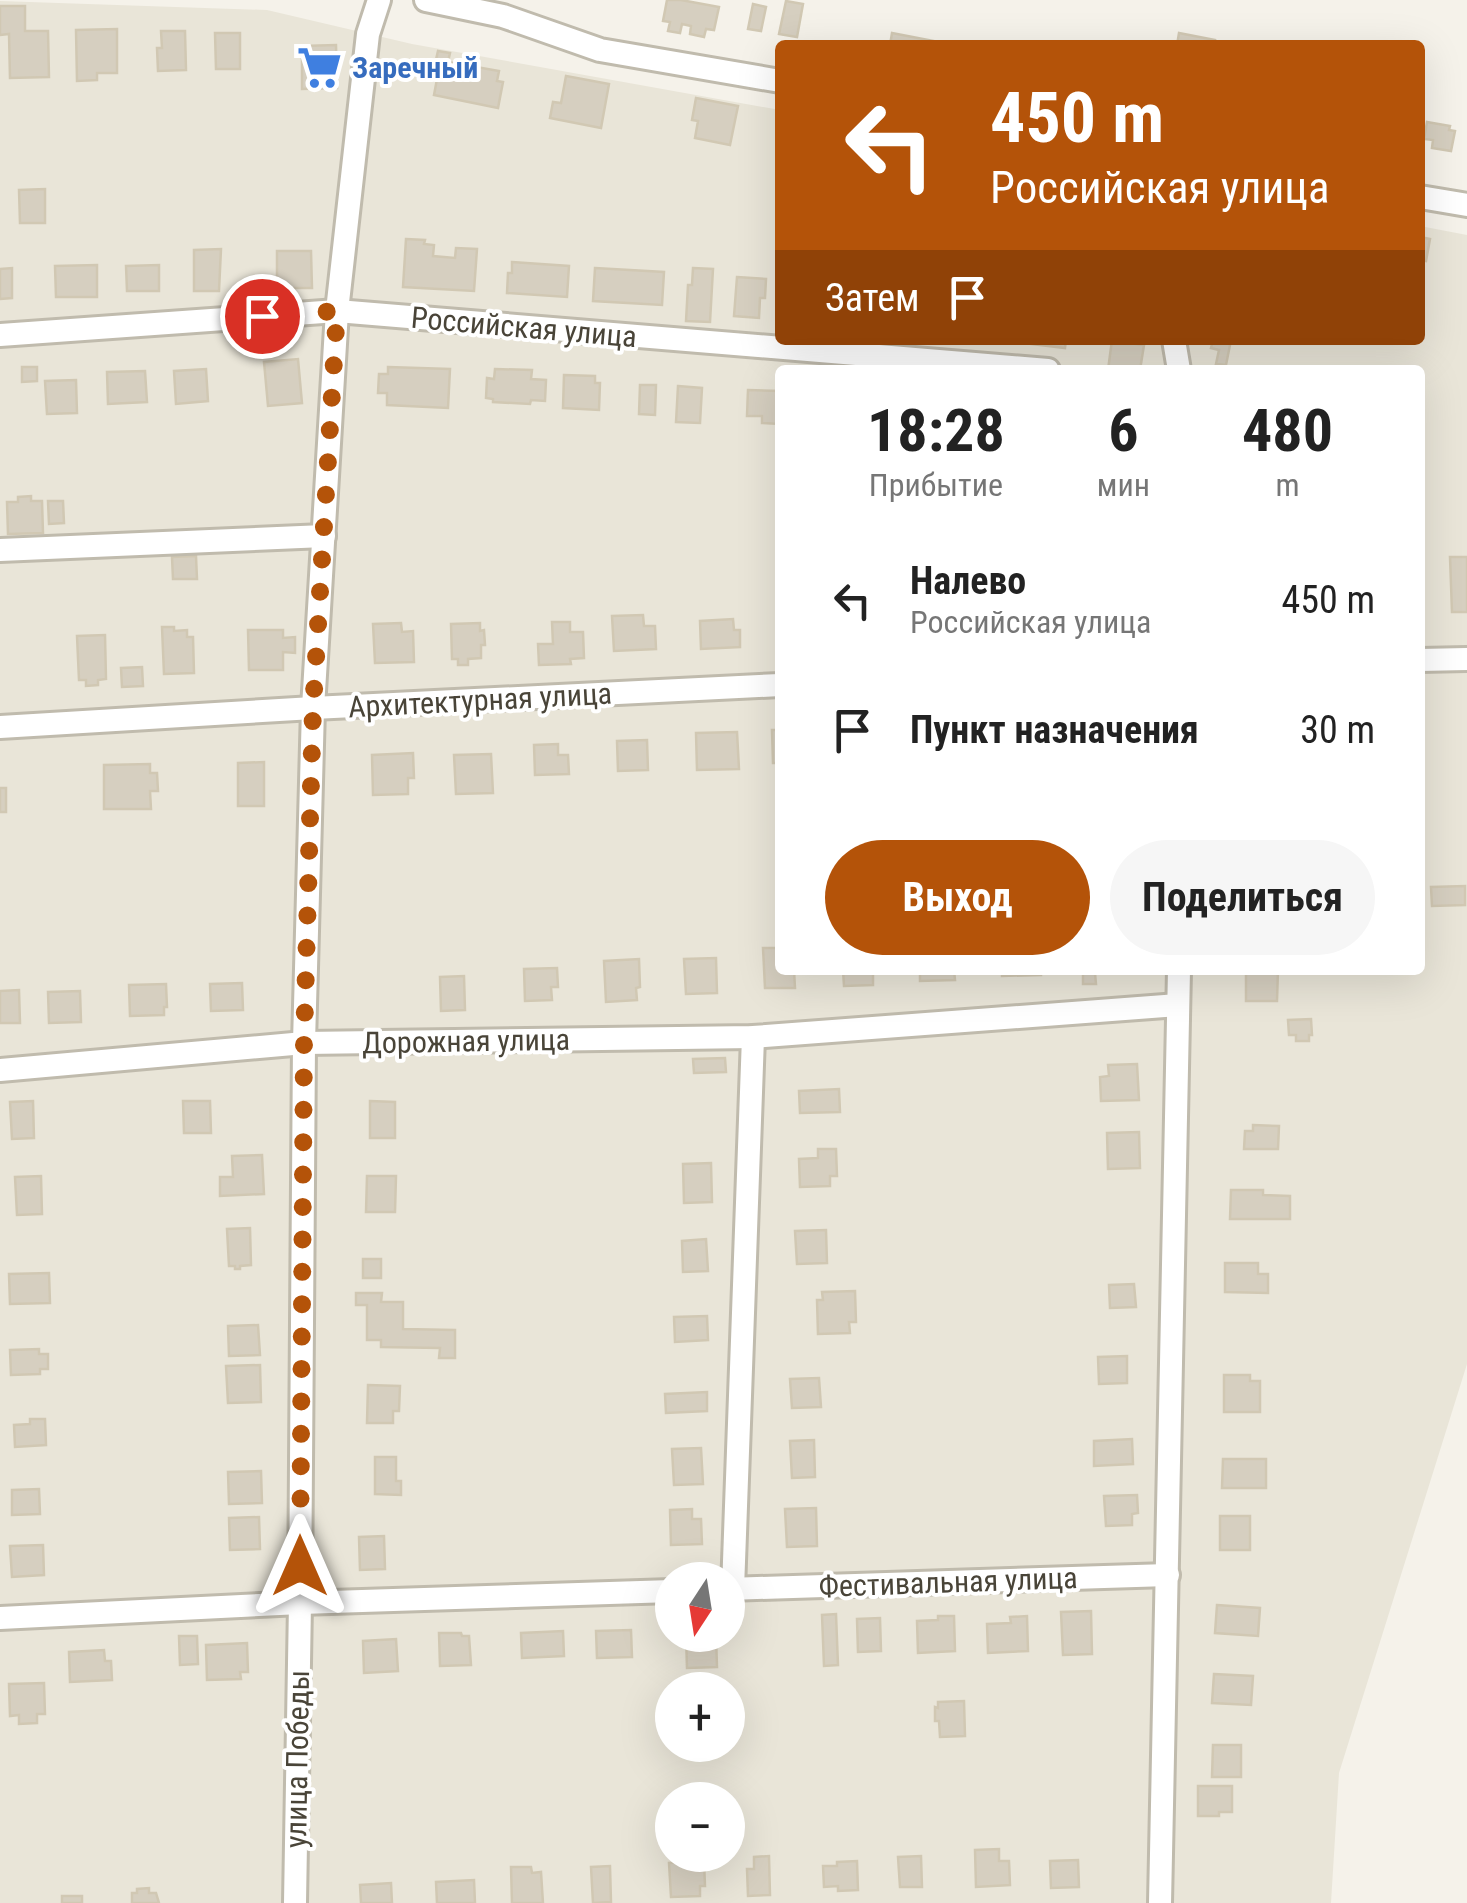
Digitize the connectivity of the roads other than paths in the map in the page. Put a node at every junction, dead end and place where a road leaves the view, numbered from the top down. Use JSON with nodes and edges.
{"nodes":[{"id":1,"x":379,"y":0,"type":"edge"},
{"id":2,"x":426,"y":0,"type":"edge"},
{"id":3,"x":775,"y":80,"type":"edge"},
{"id":4,"x":1425,"y":197,"type":"edge"},
{"id":5,"x":1467,"y":205,"type":"edge"},
{"id":6,"x":337,"y":311,"type":"junction"},
{"id":7,"x":0,"y":334,"type":"edge"},
{"id":8,"x":988,"y":365,"type":"edge"},
{"id":9,"x":324,"y":536,"type":"junction"},
{"id":10,"x":0,"y":550,"type":"edge"},
{"id":11,"x":1467,"y":659,"type":"edge"},
{"id":12,"x":1425,"y":660,"type":"edge"},
{"id":13,"x":775,"y":685,"type":"edge"},
{"id":14,"x":313,"y":708,"type":"junction"},
{"id":15,"x":0,"y":727,"type":"edge"},
{"id":16,"x":1179,"y":975,"type":"edge"},
{"id":17,"x":1178,"y":1005,"type":"junction"},
{"id":18,"x":753,"y":1037,"type":"junction"},
{"id":19,"x":304,"y":1042,"type":"junction"},
{"id":20,"x":0,"y":1070,"type":"edge"},
{"id":21,"x":731,"y":1562,"type":"edge"},
{"id":22,"x":1168,"y":1575,"type":"junction"},
{"id":23,"x":745,"y":1589,"type":"edge"},
{"id":24,"x":655,"y":1592,"type":"edge"},
{"id":25,"x":300,"y":1603,"type":"junction"},
{"id":26,"x":0,"y":1618,"type":"edge"},
{"id":27,"x":295,"y":1903,"type":"edge"},
{"id":28,"x":1160,"y":1903,"type":"edge"}],
"edges":[{"from":1,"to":6,"type":"street","name":"улица Победы"},
{"from":2,"to":3,"type":"street"},
{"from":4,"to":5,"type":"street"},
{"from":6,"to":7,"type":"street","name":"Российская улица"},
{"from":6,"to":8,"type":"street","name":"Российская улица"},
{"from":6,"to":9,"type":"street","name":"улица Победы"},
{"from":9,"to":10,"type":"street"},
{"from":9,"to":14,"type":"street","name":"улица Победы"},
{"from":11,"to":12,"type":"street"},
{"from":13,"to":14,"type":"street","name":"Архитектурная улица"},
{"from":14,"to":15,"type":"street","name":"Архитектурная улица"},
{"from":14,"to":19,"type":"street","name":"улица Победы"},
{"from":16,"to":17,"type":"street"},
{"from":17,"to":18,"type":"street","name":"Дорожная улица"},
{"from":17,"to":22,"type":"street"},
{"from":18,"to":19,"type":"street","name":"Дорожная улица"},
{"from":18,"to":21,"type":"street"},
{"from":19,"to":20,"type":"street","name":"Дорожная улица"},
{"from":19,"to":25,"type":"street","name":"улица Победы"},
{"from":22,"to":23,"type":"street","name":"Фестивальная улица"},
{"from":22,"to":28,"type":"street"},
{"from":24,"to":25,"type":"street"},
{"from":25,"to":26,"type":"street"},
{"from":25,"to":27,"type":"street","name":"улица Победы"}]}
